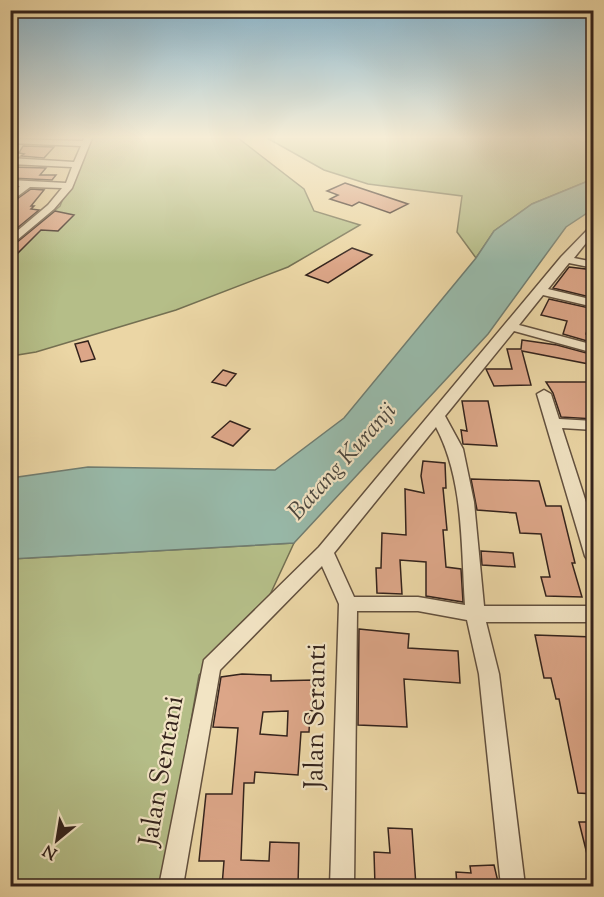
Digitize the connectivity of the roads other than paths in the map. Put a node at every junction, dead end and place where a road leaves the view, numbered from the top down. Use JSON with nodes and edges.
{"nodes":[{"id":1,"x":71,"y":180,"type":"edge"},
{"id":2,"x":10,"y":183,"type":"edge"},
{"id":3,"x":28,"y":184,"type":"junction"},
{"id":4,"x":69,"y":186,"type":"junction"},
{"id":5,"x":10,"y":200,"type":"edge"},
{"id":6,"x":592,"y":228,"type":"edge"},
{"id":7,"x":10,"y":243,"type":"edge"},
{"id":8,"x":565,"y":259,"type":"junction"},
{"id":9,"x":594,"y":265,"type":"edge"},
{"id":10,"x":541,"y":291,"type":"junction"},
{"id":11,"x":594,"y":304,"type":"edge"},
{"id":12,"x":511,"y":327,"type":"junction"},
{"id":13,"x":594,"y":348,"type":"edge"},
{"id":14,"x":544,"y":394,"type":"dead end"},
{"id":15,"x":437,"y":415,"type":"junction"},
{"id":16,"x":553,"y":423,"type":"junction"},
{"id":17,"x":594,"y":426,"type":"edge"},
{"id":18,"x":325,"y":552,"type":"junction"},
{"id":19,"x":594,"y":556,"type":"edge"},
{"id":20,"x":348,"y":604,"type":"junction"},
{"id":21,"x":475,"y":614,"type":"junction"},
{"id":22,"x":594,"y":614,"type":"edge"},
{"id":23,"x":171,"y":886,"type":"edge"},
{"id":24,"x":342,"y":886,"type":"edge"},
{"id":25,"x":513,"y":886,"type":"edge"}],
"edges":[{"from":1,"to":4,"type":"street"},
{"from":2,"to":3,"type":"street"},
{"from":3,"to":4,"type":"street"},
{"from":3,"to":5,"type":"street"},
{"from":4,"to":7,"type":"street"},
{"from":6,"to":8,"type":"street"},
{"from":8,"to":9,"type":"street"},
{"from":8,"to":10,"type":"street"},
{"from":10,"to":11,"type":"street"},
{"from":10,"to":12,"type":"street"},
{"from":12,"to":13,"type":"street"},
{"from":12,"to":15,"type":"street"},
{"from":14,"to":16,"type":"street"},
{"from":15,"to":18,"type":"street"},
{"from":15,"to":21,"type":"street"},
{"from":16,"to":17,"type":"street"},
{"from":16,"to":19,"type":"street"},
{"from":18,"to":20,"type":"street","name":"Jalan Seranti"},
{"from":18,"to":23,"type":"street","name":"Jalan Sentani"},
{"from":20,"to":21,"type":"street"},
{"from":20,"to":24,"type":"street","name":"Jalan Seranti"},
{"from":21,"to":22,"type":"street"},
{"from":21,"to":25,"type":"street"}]}
